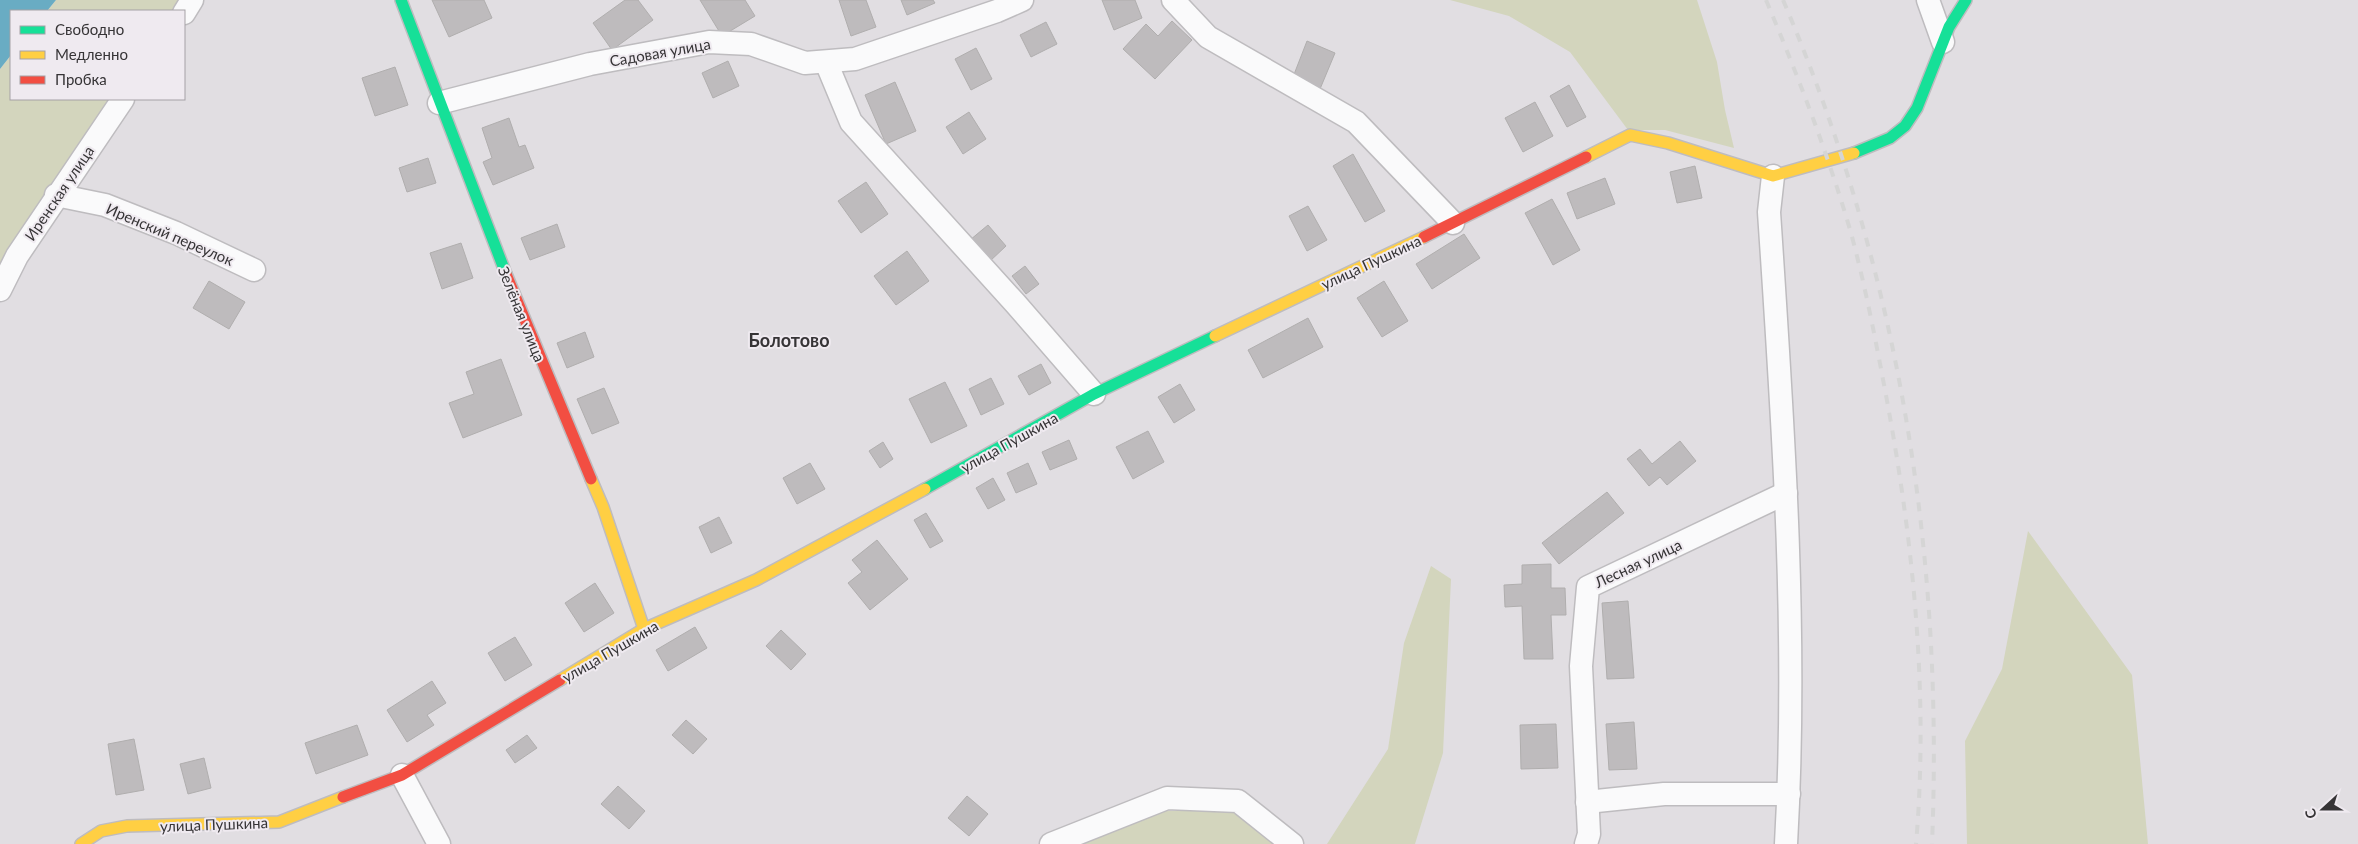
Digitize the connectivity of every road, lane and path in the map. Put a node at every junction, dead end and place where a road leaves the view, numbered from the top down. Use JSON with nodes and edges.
{"nodes":[{"id":1,"x":192,"y":0,"type":"edge"},
{"id":2,"x":400,"y":0,"type":"edge"},
{"id":3,"x":1022,"y":0,"type":"edge"},
{"id":4,"x":1173,"y":0,"type":"edge"},
{"id":5,"x":1928,"y":0,"type":"edge"},
{"id":6,"x":1966,"y":0,"type":"edge"},
{"id":7,"x":185,"y":11,"type":"edge"},
{"id":8,"x":1942,"y":42,"type":"junction"},
{"id":9,"x":826,"y":62,"type":"junction"},
{"id":10,"x":122,"y":100,"type":"edge"},
{"id":11,"x":439,"y":103,"type":"junction"},
{"id":12,"x":1772,"y":176,"type":"junction"},
{"id":13,"x":56,"y":195,"type":"junction"},
{"id":14,"x":1453,"y":223,"type":"junction"},
{"id":15,"x":254,"y":270,"type":"dead end"},
{"id":16,"x":0,"y":290,"type":"edge"},
{"id":17,"x":1094,"y":394,"type":"junction"},
{"id":18,"x":1786,"y":493,"type":"junction"},
{"id":19,"x":644,"y":628,"type":"junction"},
{"id":20,"x":402,"y":775,"type":"junction"},
{"id":21,"x":1789,"y":794,"type":"junction"},
{"id":22,"x":1587,"y":802,"type":"junction"},
{"id":23,"x":81,"y":844,"type":"edge"},
{"id":24,"x":439,"y":844,"type":"edge"},
{"id":25,"x":1051,"y":844,"type":"edge"},
{"id":26,"x":1292,"y":844,"type":"edge"},
{"id":27,"x":1586,"y":844,"type":"edge"},
{"id":28,"x":1786,"y":844,"type":"edge"}],
"edges":[{"from":1,"to":7,"type":"street"},
{"from":2,"to":11,"type":"street","name":"Зелёная улица"},
{"from":3,"to":9,"type":"street","name":"Садовая улица"},
{"from":4,"to":14,"type":"street"},
{"from":5,"to":8,"type":"street"},
{"from":6,"to":8,"type":"street"},
{"from":8,"to":12,"type":"street"},
{"from":9,"to":11,"type":"street","name":"Садовая улица"},
{"from":9,"to":17,"type":"street"},
{"from":10,"to":13,"type":"street","name":"Иренская улица"},
{"from":11,"to":19,"type":"street","name":"Зелёная улица"},
{"from":12,"to":14,"type":"street","name":"улица Пушкина"},
{"from":12,"to":18,"type":"street"},
{"from":13,"to":15,"type":"street","name":"Иренский переулок"},
{"from":13,"to":16,"type":"street","name":"Иренская улица"},
{"from":14,"to":17,"type":"street","name":"улица Пушкина"},
{"from":17,"to":19,"type":"street","name":"улица Пушкина"},
{"from":18,"to":21,"type":"street"},
{"from":18,"to":22,"type":"street","name":"Лесная улица"},
{"from":19,"to":20,"type":"street","name":"улица Пушкина"},
{"from":20,"to":23,"type":"street","name":"улица Пушкина"},
{"from":20,"to":24,"type":"street"},
{"from":21,"to":22,"type":"street"},
{"from":21,"to":28,"type":"street"},
{"from":22,"to":27,"type":"street","name":"Лесная улица"},
{"from":25,"to":26,"type":"street"}]}
